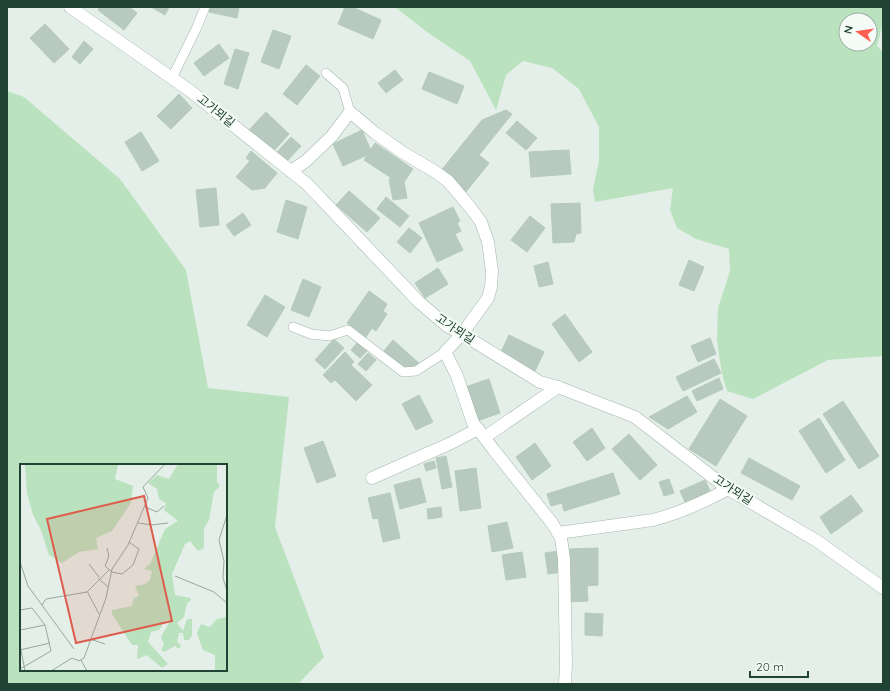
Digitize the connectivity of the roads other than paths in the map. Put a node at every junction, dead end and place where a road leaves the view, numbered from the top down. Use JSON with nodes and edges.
{"nodes":[{"id":1,"x":205,"y":7,"type":"edge"},
{"id":2,"x":74,"y":8,"type":"edge"},
{"id":3,"x":326,"y":73,"type":"dead end"},
{"id":4,"x":172,"y":78,"type":"junction"},
{"id":5,"x":350,"y":112,"type":"junction"},
{"id":6,"x":291,"y":171,"type":"junction"},
{"id":7,"x":293,"y":327,"type":"dead end"},
{"id":8,"x":462,"y":334,"type":"junction"},
{"id":9,"x":445,"y":352,"type":"junction"},
{"id":10,"x":558,"y":387,"type":"junction"},
{"id":11,"x":481,"y":433,"type":"junction"},
{"id":12,"x":372,"y":478,"type":"dead end"},
{"id":13,"x":728,"y":489,"type":"junction"},
{"id":14,"x":558,"y":533,"type":"junction"},
{"id":15,"x":883,"y":588,"type":"edge"},
{"id":16,"x":565,"y":684,"type":"edge"}],
"edges":[{"from":1,"to":4,"type":"lane"},
{"from":2,"to":4,"type":"street","name":"고가뫼길"},
{"from":3,"to":5,"type":"lane"},
{"from":4,"to":6,"type":"street","name":"고가뫼길"},
{"from":5,"to":6,"type":"street"},
{"from":5,"to":8,"type":"street"},
{"from":6,"to":8,"type":"street","name":"고가뫼길"},
{"from":7,"to":9,"type":"lane"},
{"from":8,"to":9,"type":"street"},
{"from":8,"to":10,"type":"street","name":"고가뫼길"},
{"from":9,"to":11,"type":"street"},
{"from":10,"to":11,"type":"street"},
{"from":10,"to":13,"type":"street","name":"고가뫼길"},
{"from":11,"to":12,"type":"street"},
{"from":11,"to":14,"type":"street"},
{"from":13,"to":14,"type":"street"},
{"from":13,"to":15,"type":"street","name":"고가뫼길"},
{"from":14,"to":16,"type":"street"}]}
